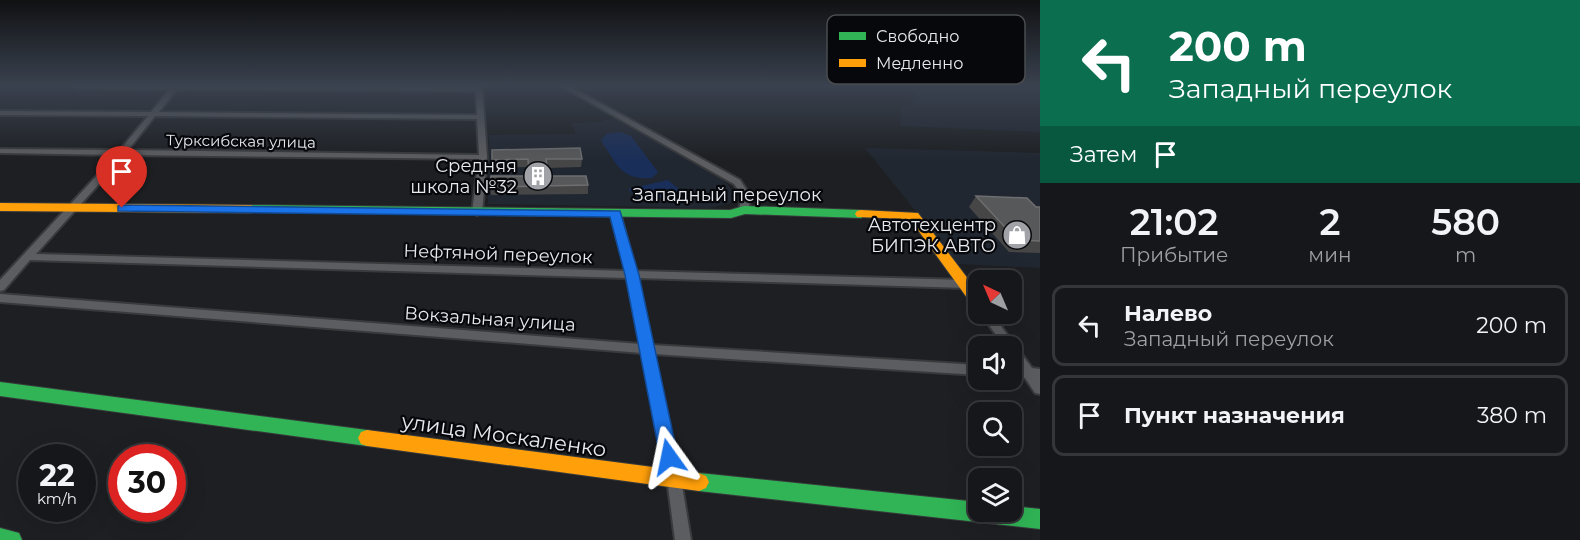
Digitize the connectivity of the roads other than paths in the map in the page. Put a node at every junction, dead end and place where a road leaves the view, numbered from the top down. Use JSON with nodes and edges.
{"nodes":[{"id":1,"x":157,"y":111,"type":"edge"},
{"id":2,"x":481,"y":111,"type":"edge"},
{"id":3,"x":609,"y":111,"type":"edge"},
{"id":4,"x":0,"y":113,"type":"edge"},
{"id":5,"x":153,"y":116,"type":"junction"},
{"id":6,"x":482,"y":117,"type":"junction"},
{"id":7,"x":0,"y":151,"type":"edge"},
{"id":8,"x":122,"y":153,"type":"junction"},
{"id":9,"x":483,"y":156,"type":"junction"},
{"id":10,"x":0,"y":207,"type":"edge"},
{"id":11,"x":75,"y":208,"type":"junction"},
{"id":12,"x":744,"y":210,"type":"junction"},
{"id":13,"x":477,"y":212,"type":"junction"},
{"id":14,"x":615,"y":213,"type":"junction"},
{"id":15,"x":29,"y":256,"type":"junction"},
{"id":16,"x":632,"y":275,"type":"junction"},
{"id":17,"x":966,"y":284,"type":"junction"},
{"id":18,"x":0,"y":287,"type":"edge"},
{"id":19,"x":968,"y":287,"type":"edge"},
{"id":20,"x":0,"y":298,"type":"edge"},
{"id":21,"x":646,"y":349,"type":"junction"},
{"id":22,"x":1022,"y":360,"type":"edge"},
{"id":23,"x":968,"y":369,"type":"edge"},
{"id":24,"x":1034,"y":374,"type":"edge"},
{"id":25,"x":0,"y":389,"type":"edge"},
{"id":26,"x":1040,"y":389,"type":"edge"},
{"id":27,"x":674,"y":478,"type":"junction"},
{"id":28,"x":1040,"y":519,"type":"edge"},
{"id":29,"x":0,"y":538,"type":"edge"},
{"id":30,"x":12,"y":540,"type":"edge"},
{"id":31,"x":683,"y":540,"type":"edge"}],
"edges":[{"from":1,"to":5,"type":"street"},
{"from":2,"to":6,"type":"street"},
{"from":3,"to":12,"type":"street"},
{"from":4,"to":5,"type":"street"},
{"from":5,"to":6,"type":"street"},
{"from":5,"to":8,"type":"street"},
{"from":6,"to":9,"type":"street"},
{"from":7,"to":8,"type":"street","name":"Турксибская улица"},
{"from":8,"to":9,"type":"street","name":"Турксибская улица"},
{"from":8,"to":11,"type":"street"},
{"from":9,"to":13,"type":"street"},
{"from":10,"to":11,"type":"street","name":"Западный переулок"},
{"from":11,"to":13,"type":"street","name":"Западный переулок"},
{"from":11,"to":15,"type":"street"},
{"from":12,"to":14,"type":"street","name":"Западный переулок"},
{"from":12,"to":17,"type":"street","name":"Западный переулок"},
{"from":13,"to":14,"type":"street","name":"Западный переулок"},
{"from":14,"to":16,"type":"street"},
{"from":15,"to":16,"type":"street","name":"Нефтяной переулок"},
{"from":15,"to":18,"type":"street"},
{"from":16,"to":17,"type":"street","name":"Нефтяной переулок"},
{"from":16,"to":21,"type":"street"},
{"from":17,"to":19,"type":"street"},
{"from":20,"to":21,"type":"street","name":"Вокзальная улица"},
{"from":21,"to":23,"type":"street","name":"Вокзальная улица"},
{"from":21,"to":27,"type":"street"},
{"from":22,"to":24,"type":"street"},
{"from":24,"to":26,"type":"street"},
{"from":25,"to":27,"type":"street","name":"улица Москаленко"},
{"from":27,"to":28,"type":"street","name":"улица Москаленко"},
{"from":27,"to":31,"type":"street"},
{"from":29,"to":30,"type":"street"}]}
